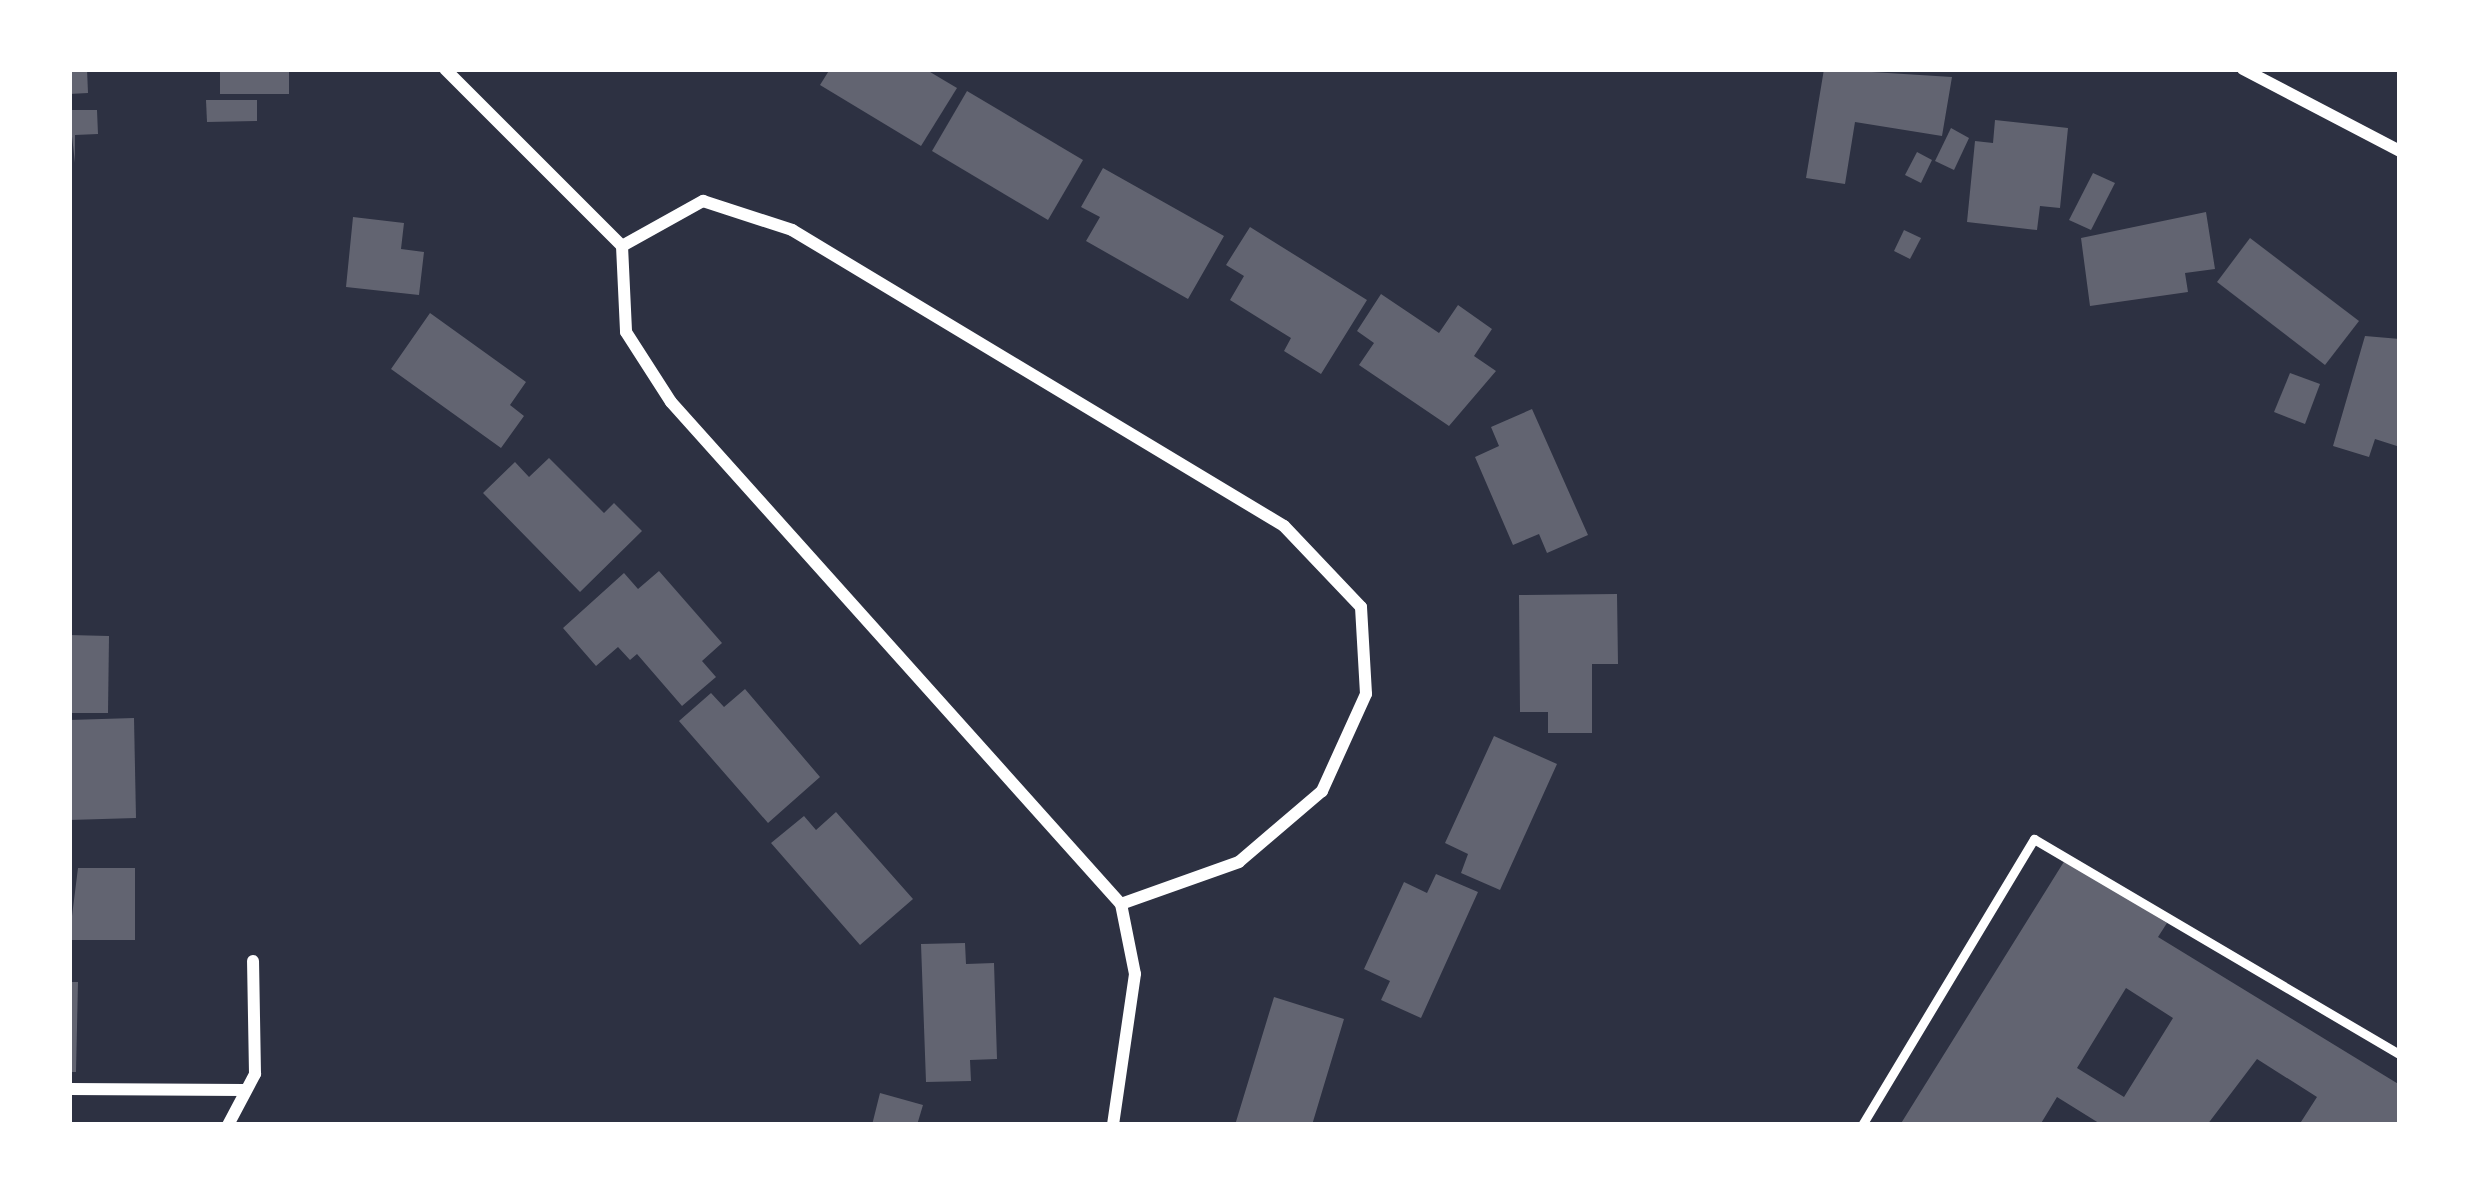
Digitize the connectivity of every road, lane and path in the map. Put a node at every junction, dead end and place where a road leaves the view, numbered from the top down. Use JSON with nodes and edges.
{"nodes":[{"id":1,"x":445,"y":69,"type":"edge"},
{"id":2,"x":2243,"y":69,"type":"edge"},
{"id":3,"x":2400,"y":151,"type":"edge"},
{"id":4,"x":622,"y":246,"type":"junction"},
{"id":5,"x":1121,"y":904,"type":"junction"},
{"id":6,"x":253,"y":962,"type":"dead end"},
{"id":7,"x":2400,"y":1054,"type":"edge"},
{"id":8,"x":69,"y":1089,"type":"edge"},
{"id":9,"x":244,"y":1090,"type":"junction"},
{"id":10,"x":228,"y":1125,"type":"edge"},
{"id":11,"x":1113,"y":1125,"type":"edge"},
{"id":12,"x":1862,"y":1125,"type":"edge"}],
"edges":[{"from":1,"to":4,"type":"street"},
{"from":2,"to":3,"type":"street"},
{"from":4,"to":5,"type":"street"},
{"from":4,"to":5,"type":"street"},
{"from":5,"to":11,"type":"street"},
{"from":6,"to":9,"type":"street"},
{"from":7,"to":12,"type":"lane"},
{"from":8,"to":9,"type":"street"},
{"from":9,"to":10,"type":"street"}]}
